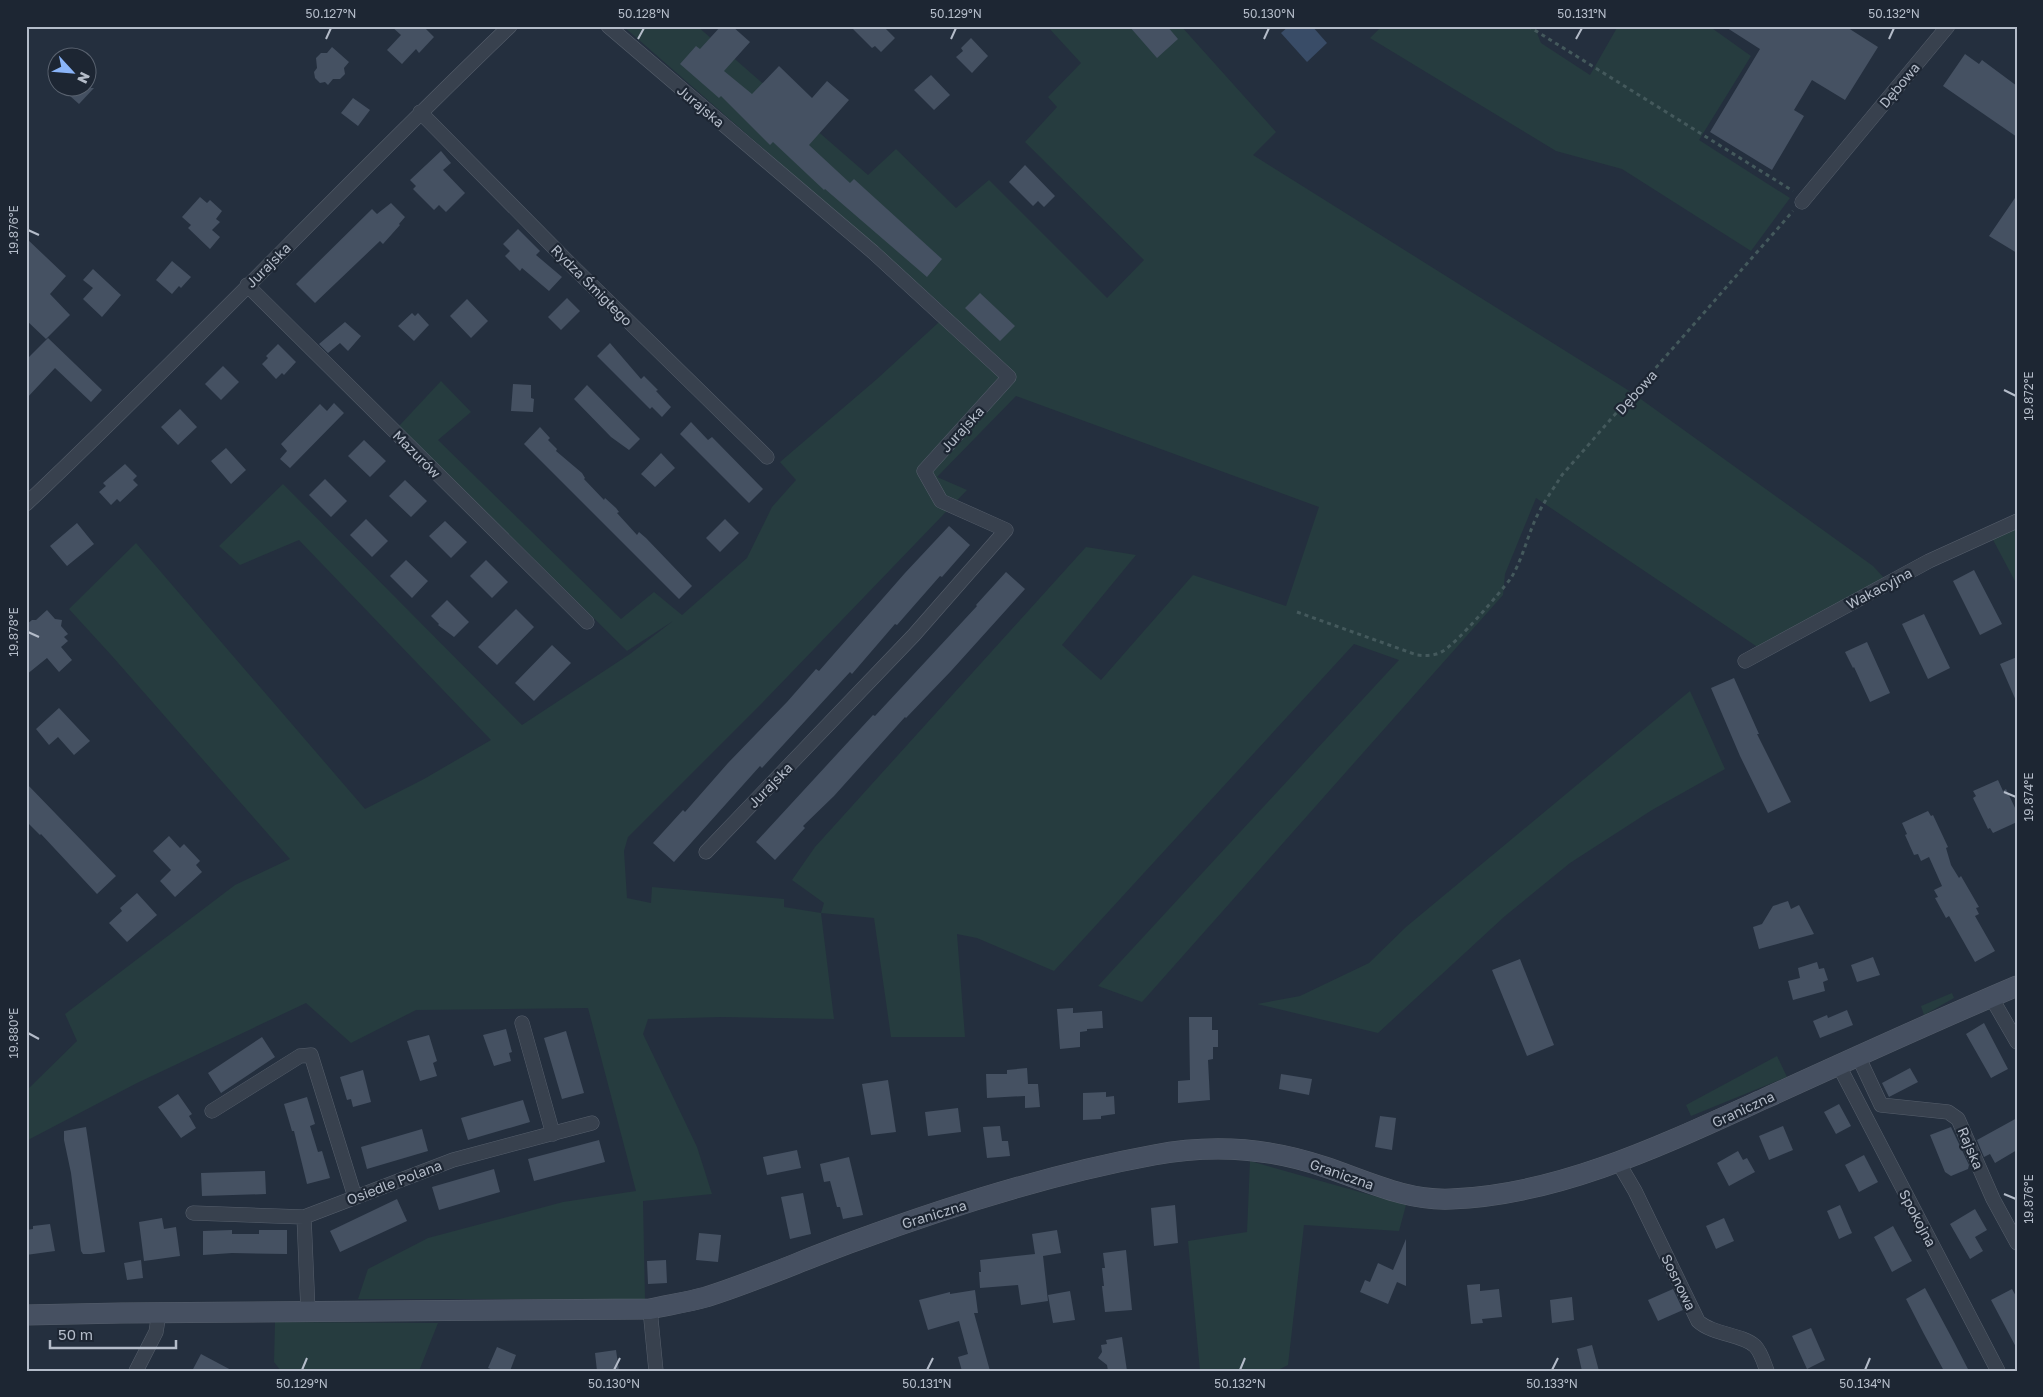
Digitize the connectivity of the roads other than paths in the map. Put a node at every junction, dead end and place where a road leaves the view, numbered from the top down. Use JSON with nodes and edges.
{"nodes":[{"id":1,"x":510,"y":26,"type":"edge"},
{"id":2,"x":608,"y":26,"type":"edge"},
{"id":3,"x":1948,"y":26,"type":"edge"},
{"id":4,"x":420,"y":112,"type":"junction"},
{"id":5,"x":1803,"y":200,"type":"road end"},
{"id":6,"x":247,"y":285,"type":"junction"},
{"id":7,"x":766,"y":457,"type":"dead end"},
{"id":8,"x":26,"y":504,"type":"edge"},
{"id":9,"x":2017,"y":521,"type":"edge"},
{"id":10,"x":587,"y":622,"type":"dead end"},
{"id":11,"x":1745,"y":661,"type":"dead end"},
{"id":12,"x":706,"y":852,"type":"dead end"},
{"id":13,"x":2017,"y":986,"type":"edge"},
{"id":14,"x":1991,"y":997,"type":"junction"},
{"id":15,"x":522,"y":1023,"type":"dead end"},
{"id":16,"x":2017,"y":1042,"type":"edge"},
{"id":17,"x":1858,"y":1056,"type":"junction"},
{"id":18,"x":1838,"y":1064,"type":"junction"},
{"id":19,"x":212,"y":1111,"type":"dead end"},
{"id":20,"x":592,"y":1123,"type":"dead end"},
{"id":21,"x":553,"y":1134,"type":"junction"},
{"id":22,"x":1618,"y":1162,"type":"junction"},
{"id":23,"x":355,"y":1197,"type":"junction"},
{"id":24,"x":193,"y":1213,"type":"dead end"},
{"id":25,"x":304,"y":1217,"type":"junction"},
{"id":26,"x":2017,"y":1243,"type":"edge"},
{"id":27,"x":650,"y":1309,"type":"junction"},
{"id":28,"x":308,"y":1311,"type":"junction"},
{"id":29,"x":159,"y":1313,"type":"junction"},
{"id":30,"x":26,"y":1315,"type":"edge"},
{"id":31,"x":136,"y":1371,"type":"edge"},
{"id":32,"x":656,"y":1371,"type":"edge"},
{"id":33,"x":1768,"y":1371,"type":"edge"},
{"id":34,"x":1998,"y":1371,"type":"edge"}],
"edges":[{"from":1,"to":4,"type":"street","name":"Jurajska"},
{"from":2,"to":12,"type":"street","name":"Jurajska"},
{"from":3,"to":5,"type":"street","name":"Dębowa"},
{"from":4,"to":6,"type":"street","name":"Jurajska"},
{"from":4,"to":7,"type":"street","name":"Rydza Śmigłego"},
{"from":6,"to":8,"type":"street","name":"Jurajska"},
{"from":6,"to":10,"type":"street","name":"Mazurów"},
{"from":9,"to":11,"type":"street","name":"Wakacyjna"},
{"from":13,"to":14,"type":"street","name":"Graniczna"},
{"from":14,"to":16,"type":"street"},
{"from":14,"to":17,"type":"street","name":"Graniczna"},
{"from":15,"to":21,"type":"street"},
{"from":17,"to":18,"type":"street","name":"Graniczna"},
{"from":17,"to":26,"type":"street","name":"Rajska"},
{"from":18,"to":22,"type":"street","name":"Graniczna"},
{"from":18,"to":34,"type":"street","name":"Spokojna"},
{"from":19,"to":23,"type":"street"},
{"from":20,"to":21,"type":"street","name":"Osiedle Polana"},
{"from":21,"to":23,"type":"street","name":"Osiedle Polana"},
{"from":22,"to":27,"type":"street","name":"Graniczna"},
{"from":22,"to":33,"type":"street","name":"Sosnowa"},
{"from":23,"to":25,"type":"street","name":"Osiedle Polana"},
{"from":24,"to":25,"type":"street","name":"Osiedle Polana"},
{"from":25,"to":28,"type":"street"},
{"from":27,"to":28,"type":"street","name":"Graniczna"},
{"from":27,"to":32,"type":"street"},
{"from":28,"to":29,"type":"street","name":"Graniczna"},
{"from":29,"to":30,"type":"street","name":"Graniczna"},
{"from":29,"to":31,"type":"street"}]}
